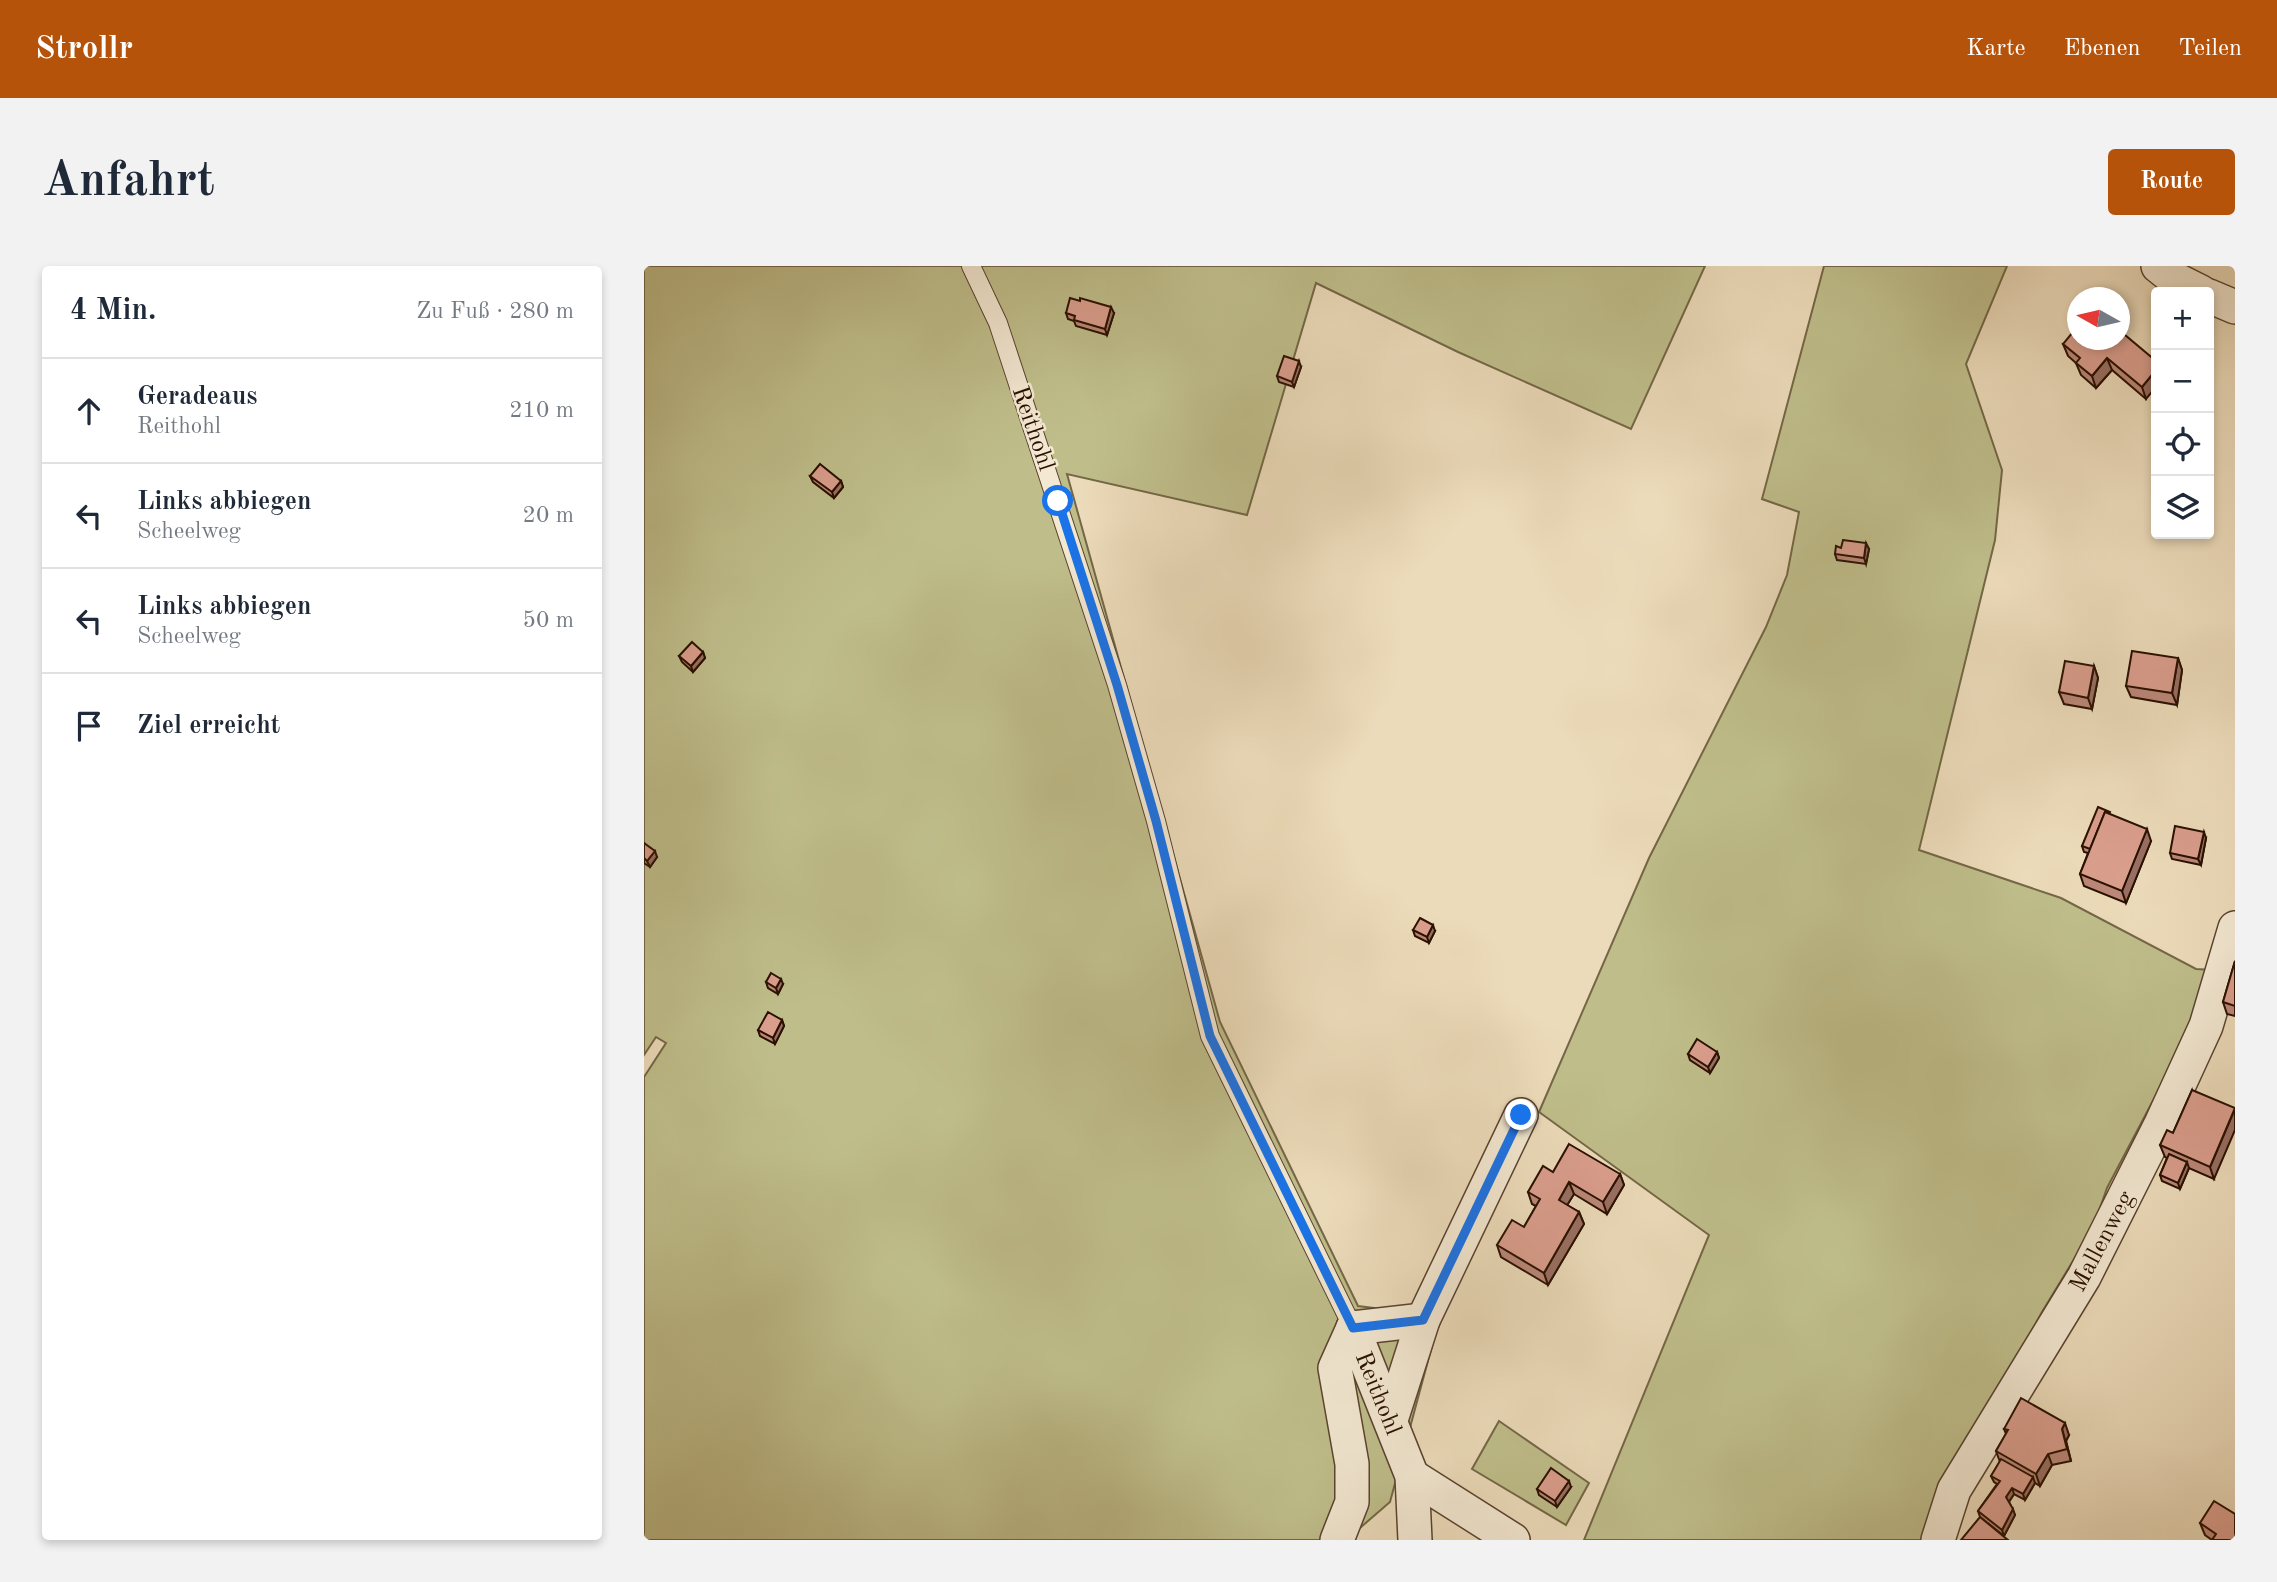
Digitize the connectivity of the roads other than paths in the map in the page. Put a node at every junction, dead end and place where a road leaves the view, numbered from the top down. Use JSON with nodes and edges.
{"nodes":[{"id":1,"x":971,"y":266,"type":"edge"},
{"id":2,"x":2158,"y":266,"type":"edge"},
{"id":3,"x":2191,"y":287,"type":"edge"},
{"id":4,"x":2214,"y":298,"type":"edge"},
{"id":5,"x":2235,"y":307,"type":"edge"},
{"id":6,"x":2235,"y":928,"type":"edge"},
{"id":7,"x":1521,"y":1115,"type":"dead end"},
{"id":8,"x":1423,"y":1320,"type":"junction"},
{"id":9,"x":1353,"y":1328,"type":"junction"},
{"id":10,"x":1391,"y":1419,"type":"junction"},
{"id":11,"x":1412,"y":1476,"type":"junction"},
{"id":12,"x":1337,"y":1540,"type":"edge"},
{"id":13,"x":1415,"y":1540,"type":"edge"},
{"id":14,"x":1513,"y":1540,"type":"edge"},
{"id":15,"x":1938,"y":1540,"type":"edge"}],
"edges":[{"from":1,"to":9,"type":"lane","name":"Reithohl"},
{"from":2,"to":3,"type":"street"},
{"from":4,"to":5,"type":"street"},
{"from":6,"to":15,"type":"street","name":"Mallenweg"},
{"from":7,"to":8,"type":"street"},
{"from":8,"to":9,"type":"street"},
{"from":8,"to":10,"type":"street"},
{"from":9,"to":10,"type":"street","name":"Reithohl"},
{"from":9,"to":12,"type":"street"},
{"from":10,"to":11,"type":"street","name":"Reithohl"},
{"from":11,"to":13,"type":"street","name":"Reithohl"},
{"from":11,"to":14,"type":"street"}]}
